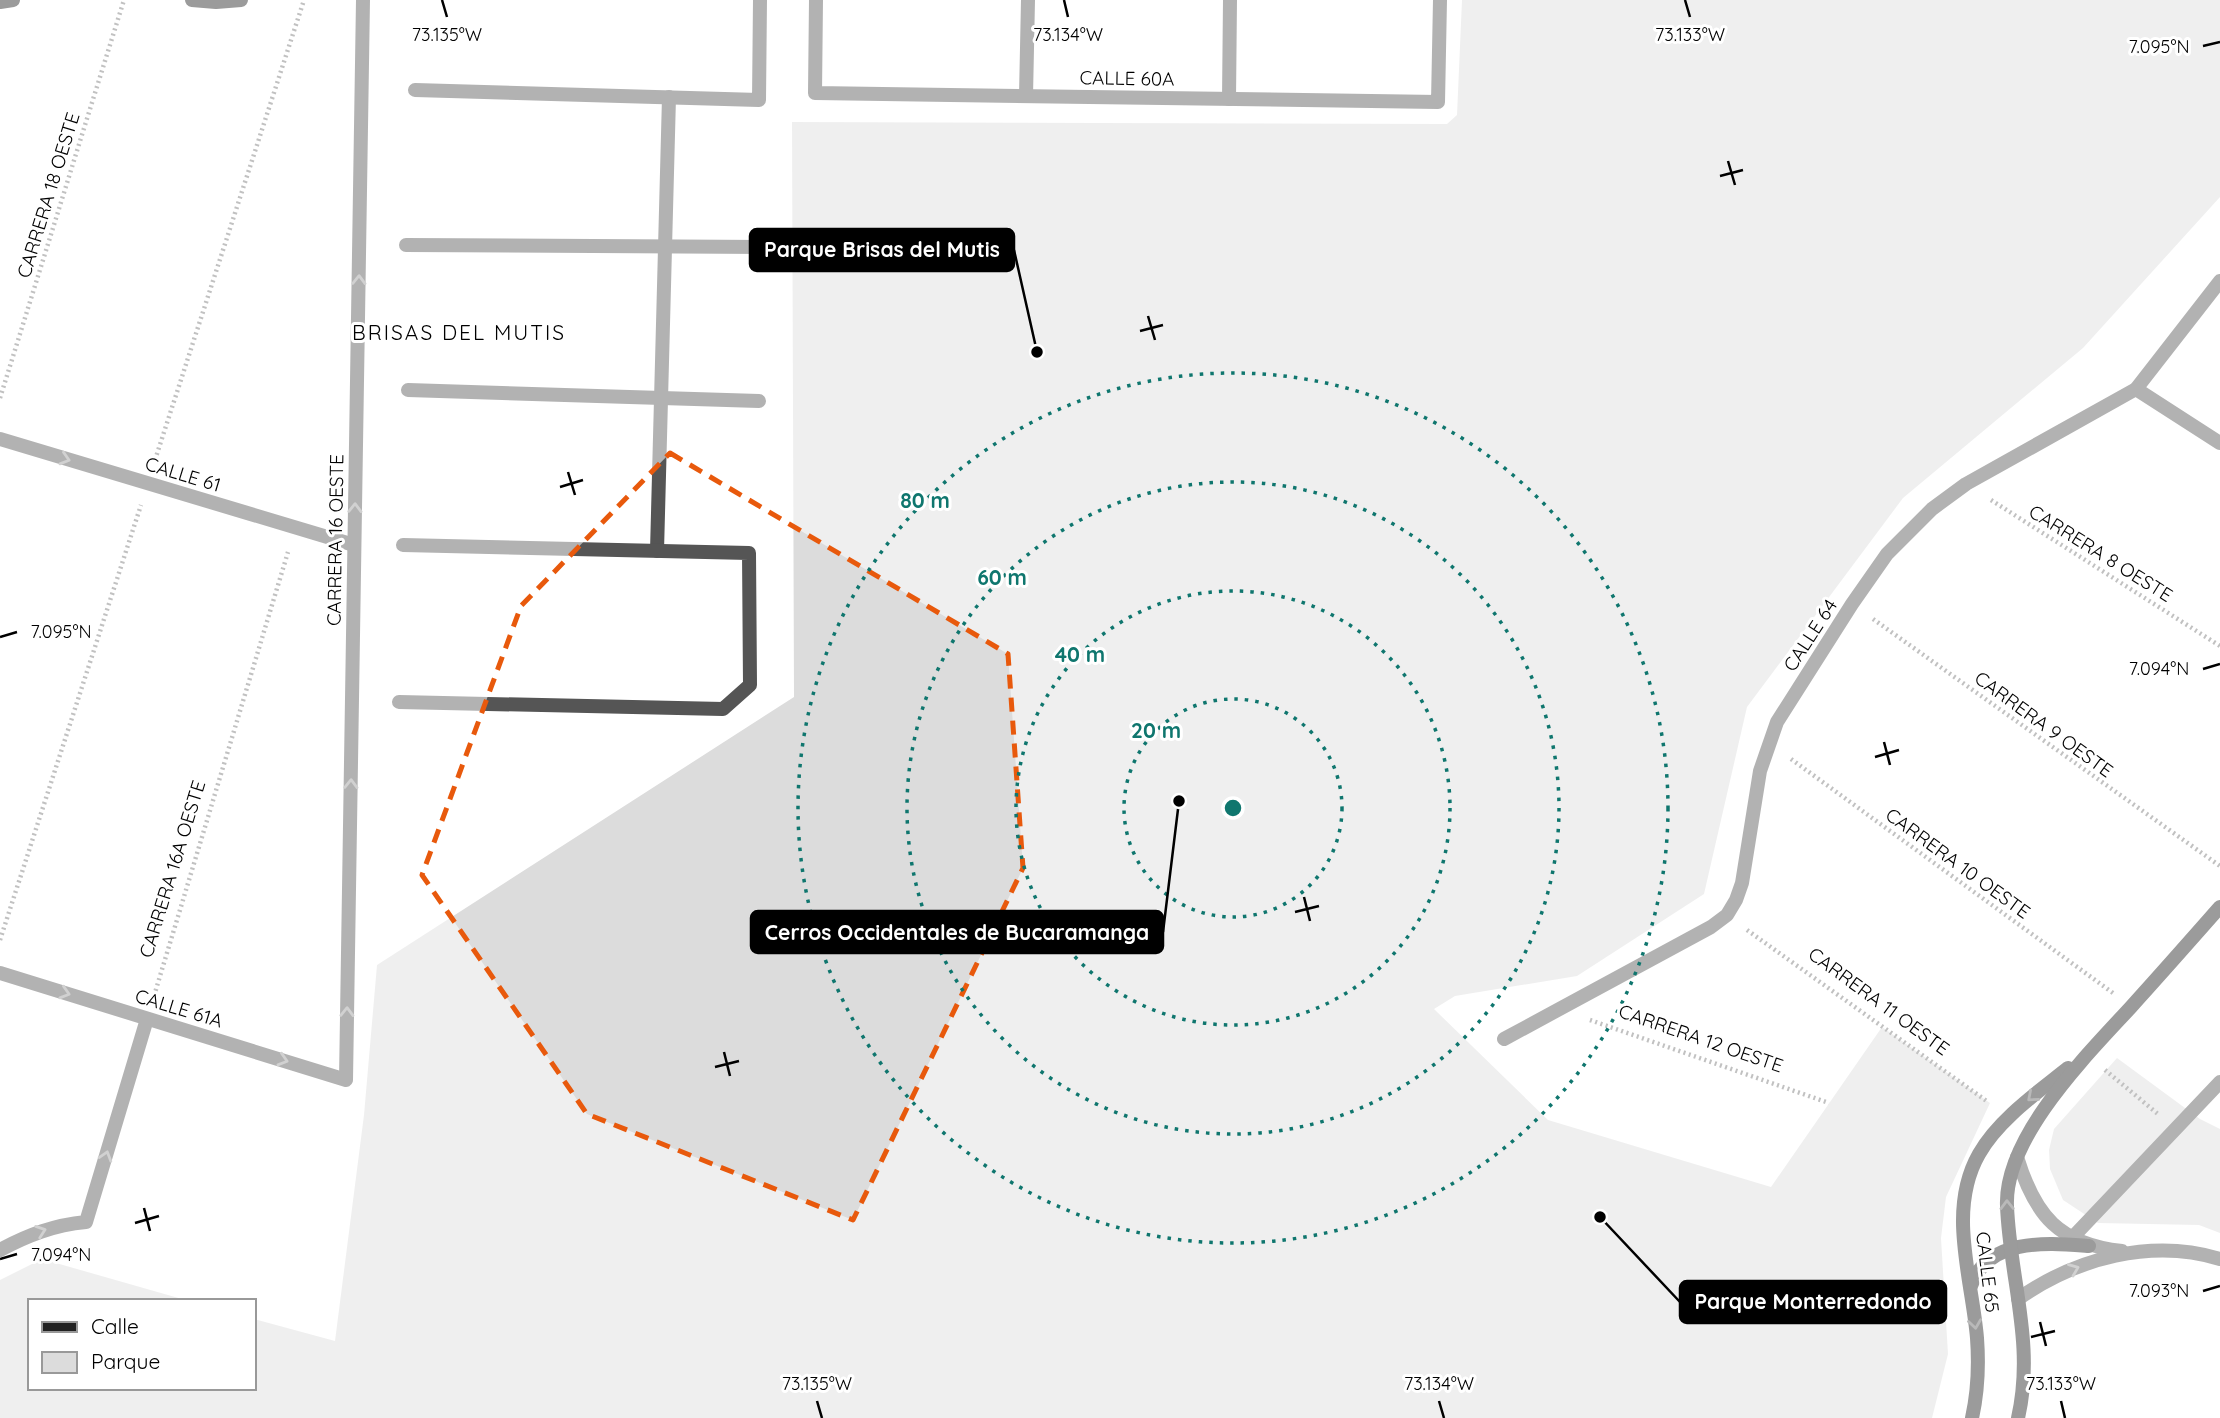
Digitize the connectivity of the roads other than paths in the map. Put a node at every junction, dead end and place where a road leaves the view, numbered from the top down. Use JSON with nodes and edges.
{"nodes":[{"id":1,"x":13,"y":0,"type":"edge"},
{"id":2,"x":192,"y":0,"type":"edge"},
{"id":3,"x":241,"y":0,"type":"edge"},
{"id":4,"x":363,"y":0,"type":"edge"},
{"id":5,"x":760,"y":0,"type":"edge"},
{"id":6,"x":816,"y":0,"type":"edge"},
{"id":7,"x":1028,"y":0,"type":"edge"},
{"id":8,"x":1230,"y":0,"type":"edge"},
{"id":9,"x":1440,"y":0,"type":"edge"},
{"id":10,"x":0,"y":2,"type":"edge"},
{"id":11,"x":415,"y":90,"type":"dead end"},
{"id":12,"x":1026,"y":96,"type":"junction"},
{"id":13,"x":669,"y":97,"type":"junction"},
{"id":14,"x":1229,"y":99,"type":"junction"},
{"id":15,"x":406,"y":245,"type":"dead end"},
{"id":16,"x":665,"y":246,"type":"junction"},
{"id":17,"x":766,"y":247,"type":"dead end"},
{"id":18,"x":2220,"y":281,"type":"edge"},
{"id":19,"x":2136,"y":388,"type":"junction"},
{"id":20,"x":408,"y":390,"type":"dead end"},
{"id":21,"x":661,"y":398,"type":"junction"},
{"id":22,"x":759,"y":401,"type":"dead end"},
{"id":23,"x":0,"y":439,"type":"edge"},
{"id":24,"x":2220,"y":443,"type":"edge"},
{"id":25,"x":354,"y":545,"type":"junction"},
{"id":26,"x":403,"y":545,"type":"dead end"},
{"id":27,"x":657,"y":551,"type":"junction"},
{"id":28,"x":399,"y":702,"type":"dead end"},
{"id":29,"x":2220,"y":907,"type":"edge"},
{"id":30,"x":0,"y":973,"type":"edge"},
{"id":31,"x":147,"y":1018,"type":"junction"},
{"id":32,"x":1504,"y":1039,"type":"dead end"},
{"id":33,"x":2085,"y":1054,"type":"junction"},
{"id":34,"x":346,"y":1080,"type":"joint"},
{"id":35,"x":2220,"y":1082,"type":"edge"},
{"id":36,"x":2017,"y":1157,"type":"junction"},
{"id":37,"x":2072,"y":1238,"type":"junction"},
{"id":38,"x":2089,"y":1246,"type":"junction"},
{"id":39,"x":2011,"y":1249,"type":"junction"},
{"id":40,"x":0,"y":1250,"type":"edge"},
{"id":41,"x":2134,"y":1252,"type":"junction"},
{"id":42,"x":2220,"y":1259,"type":"edge"},
{"id":43,"x":1971,"y":1288,"type":"junction"},
{"id":44,"x":2018,"y":1299,"type":"junction"},
{"id":45,"x":1972,"y":1418,"type":"edge"},
{"id":46,"x":2018,"y":1418,"type":"edge"}],
"edges":[{"from":1,"to":10,"type":"street"},
{"from":2,"to":3,"type":"street"},
{"from":25,"to":4,"type":"street","name":"CARRERA 16 OESTE","one_way":true},
{"from":5,"to":13,"type":"street"},
{"from":6,"to":12,"type":"street","name":"CALLE 60A"},
{"from":7,"to":12,"type":"street"},
{"from":8,"to":14,"type":"street"},
{"from":9,"to":14,"type":"street","name":"CALLE 60A"},
{"from":11,"to":13,"type":"street"},
{"from":12,"to":14,"type":"street","name":"CALLE 60A"},
{"from":13,"to":16,"type":"street"},
{"from":15,"to":16,"type":"street"},
{"from":16,"to":17,"type":"street"},
{"from":16,"to":21,"type":"street"},
{"from":18,"to":19,"type":"street","name":"CALLE 64"},
{"from":19,"to":24,"type":"street"},
{"from":19,"to":32,"type":"street","name":"CALLE 64"},
{"from":20,"to":21,"type":"street"},
{"from":21,"to":22,"type":"street"},
{"from":21,"to":27,"type":"street"},
{"from":23,"to":25,"type":"street","name":"CALLE 61","one_way":true},
{"from":34,"to":25,"type":"street","name":"CARRERA 16 OESTE","one_way":true},
{"from":26,"to":27,"type":"street"},
{"from":27,"to":28,"type":"street"},
{"from":29,"to":33,"type":"street","name":"CALLE 65"},
{"from":30,"to":31,"type":"street","name":"CALLE 61A","one_way":true},
{"from":31,"to":34,"type":"street","name":"CALLE 61A","one_way":true},
{"from":40,"to":31,"type":"street","one_way":true},
{"from":33,"to":36,"type":"street","name":"CALLE 65"},
{"from":33,"to":43,"type":"street","name":"CALLE 65","one_way":true},
{"from":35,"to":37,"type":"street"},
{"from":36,"to":37,"type":"street"},
{"from":39,"to":36,"type":"street","name":"CALLE 65","one_way":true},
{"from":37,"to":38,"type":"street"},
{"from":38,"to":39,"type":"street"},
{"from":38,"to":41,"type":"street"},
{"from":39,"to":43,"type":"street"},
{"from":39,"to":44,"type":"street","name":"CALLE 65"},
{"from":41,"to":42,"type":"street"},
{"from":44,"to":41,"type":"street","one_way":true},
{"from":43,"to":45,"type":"street","name":"CALLE 65","one_way":true},
{"from":44,"to":46,"type":"street","name":"CALLE 65"}]}
